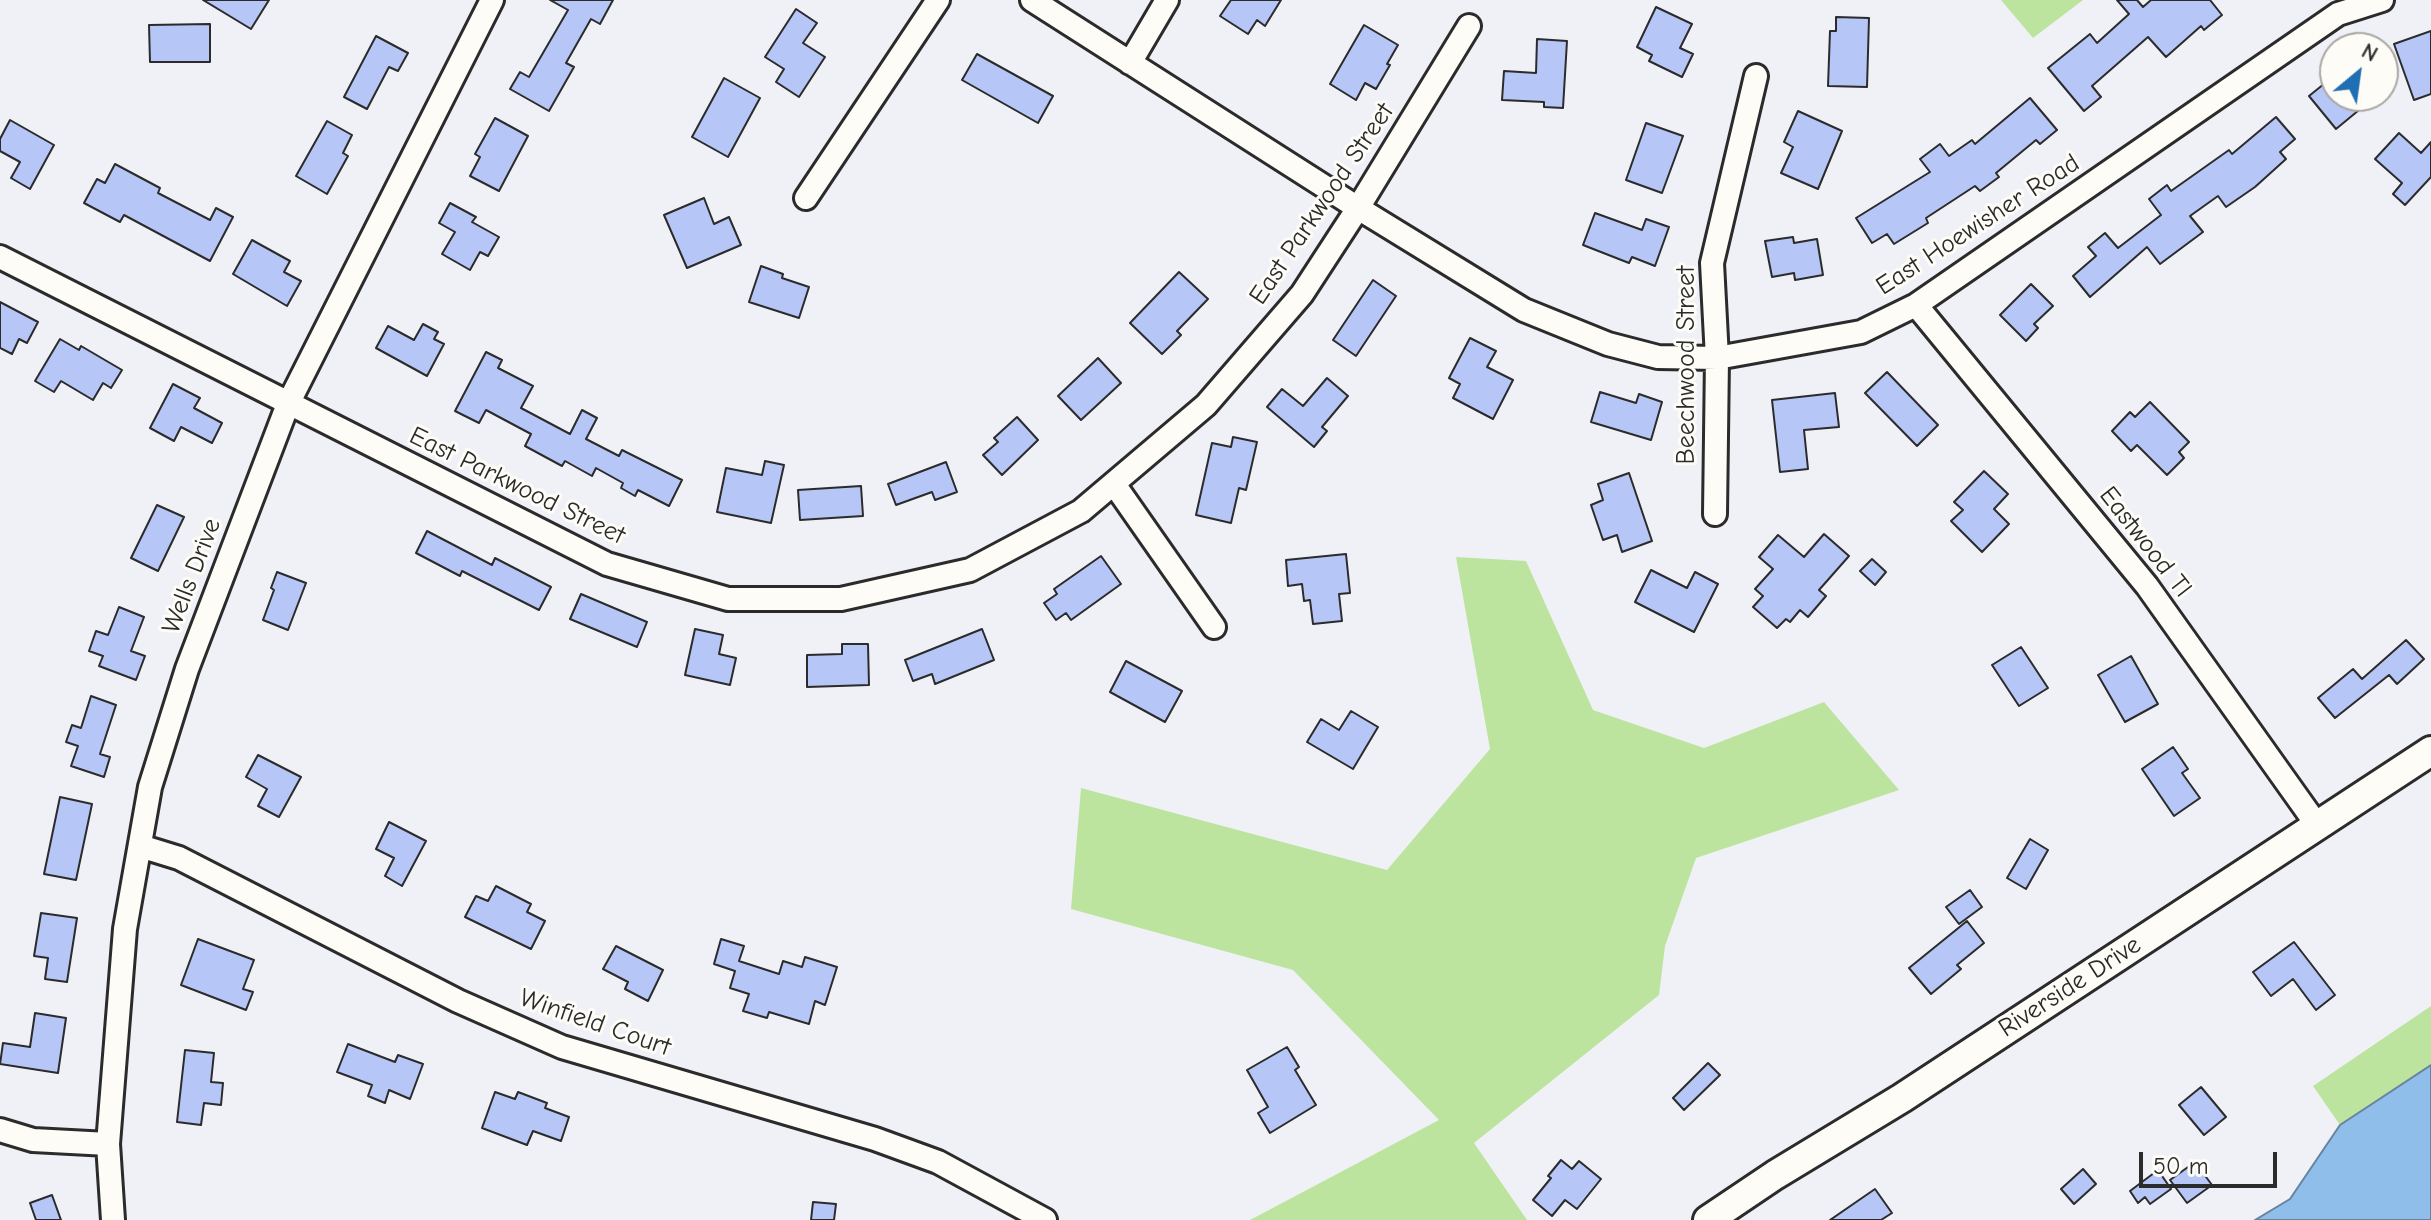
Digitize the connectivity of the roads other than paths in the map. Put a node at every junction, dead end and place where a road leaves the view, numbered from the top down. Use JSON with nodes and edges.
{"nodes":[{"id":1,"x":492,"y":0,"type":"edge"},
{"id":2,"x":938,"y":0,"type":"edge"},
{"id":3,"x":1032,"y":0,"type":"edge"},
{"id":4,"x":1167,"y":0,"type":"edge"},
{"id":5,"x":2382,"y":0,"type":"edge"},
{"id":6,"x":1469,"y":26,"type":"dead end"},
{"id":7,"x":1130,"y":63,"type":"junction"},
{"id":8,"x":1756,"y":76,"type":"dead end"},
{"id":9,"x":806,"y":198,"type":"dead end"},
{"id":10,"x":1358,"y":208,"type":"junction"},
{"id":11,"x":0,"y":257,"type":"edge"},
{"id":12,"x":1916,"y":305,"type":"junction"},
{"id":13,"x":1717,"y":358,"type":"junction"},
{"id":14,"x":288,"y":404,"type":"junction"},
{"id":15,"x":1114,"y":484,"type":"junction"},
{"id":16,"x":1715,"y":514,"type":"dead end"},
{"id":17,"x":1214,"y":627,"type":"dead end"},
{"id":18,"x":2431,"y":751,"type":"edge"},
{"id":19,"x":2317,"y":825,"type":"junction"},
{"id":20,"x":140,"y":846,"type":"junction"},
{"id":21,"x":0,"y":1130,"type":"edge"},
{"id":22,"x":108,"y":1144,"type":"junction"},
{"id":23,"x":113,"y":1220,"type":"edge"},
{"id":24,"x":1045,"y":1220,"type":"edge"},
{"id":25,"x":1708,"y":1220,"type":"edge"}],
"edges":[{"from":1,"to":14,"type":"street","name":"Wells Drive"},
{"from":2,"to":9,"type":"street"},
{"from":3,"to":7,"type":"street","name":"East Hoewisher Road"},
{"from":4,"to":7,"type":"street"},
{"from":5,"to":12,"type":"street","name":"East Hoewisher Road"},
{"from":6,"to":10,"type":"street","name":"East Parkwood Street"},
{"from":7,"to":10,"type":"street","name":"East Hoewisher Road"},
{"from":8,"to":13,"type":"street","name":"Beechwood Street"},
{"from":10,"to":13,"type":"street","name":"East Hoewisher Road"},
{"from":10,"to":15,"type":"street","name":"East Parkwood Street"},
{"from":11,"to":14,"type":"street","name":"East Parkwood Street"},
{"from":12,"to":13,"type":"street","name":"East Hoewisher Road"},
{"from":12,"to":19,"type":"street","name":"Eastwood Tl"},
{"from":13,"to":16,"type":"street","name":"Beechwood Street"},
{"from":14,"to":15,"type":"street","name":"East Parkwood Street"},
{"from":14,"to":20,"type":"street","name":"Wells Drive"},
{"from":15,"to":17,"type":"street"},
{"from":18,"to":19,"type":"main road","name":"Riverside Drive"},
{"from":19,"to":25,"type":"main road","name":"Riverside Drive"},
{"from":20,"to":22,"type":"street","name":"Wells Drive"},
{"from":20,"to":24,"type":"street","name":"Winfield Court"},
{"from":21,"to":22,"type":"street"},
{"from":22,"to":23,"type":"street","name":"Wells Drive"}]}
